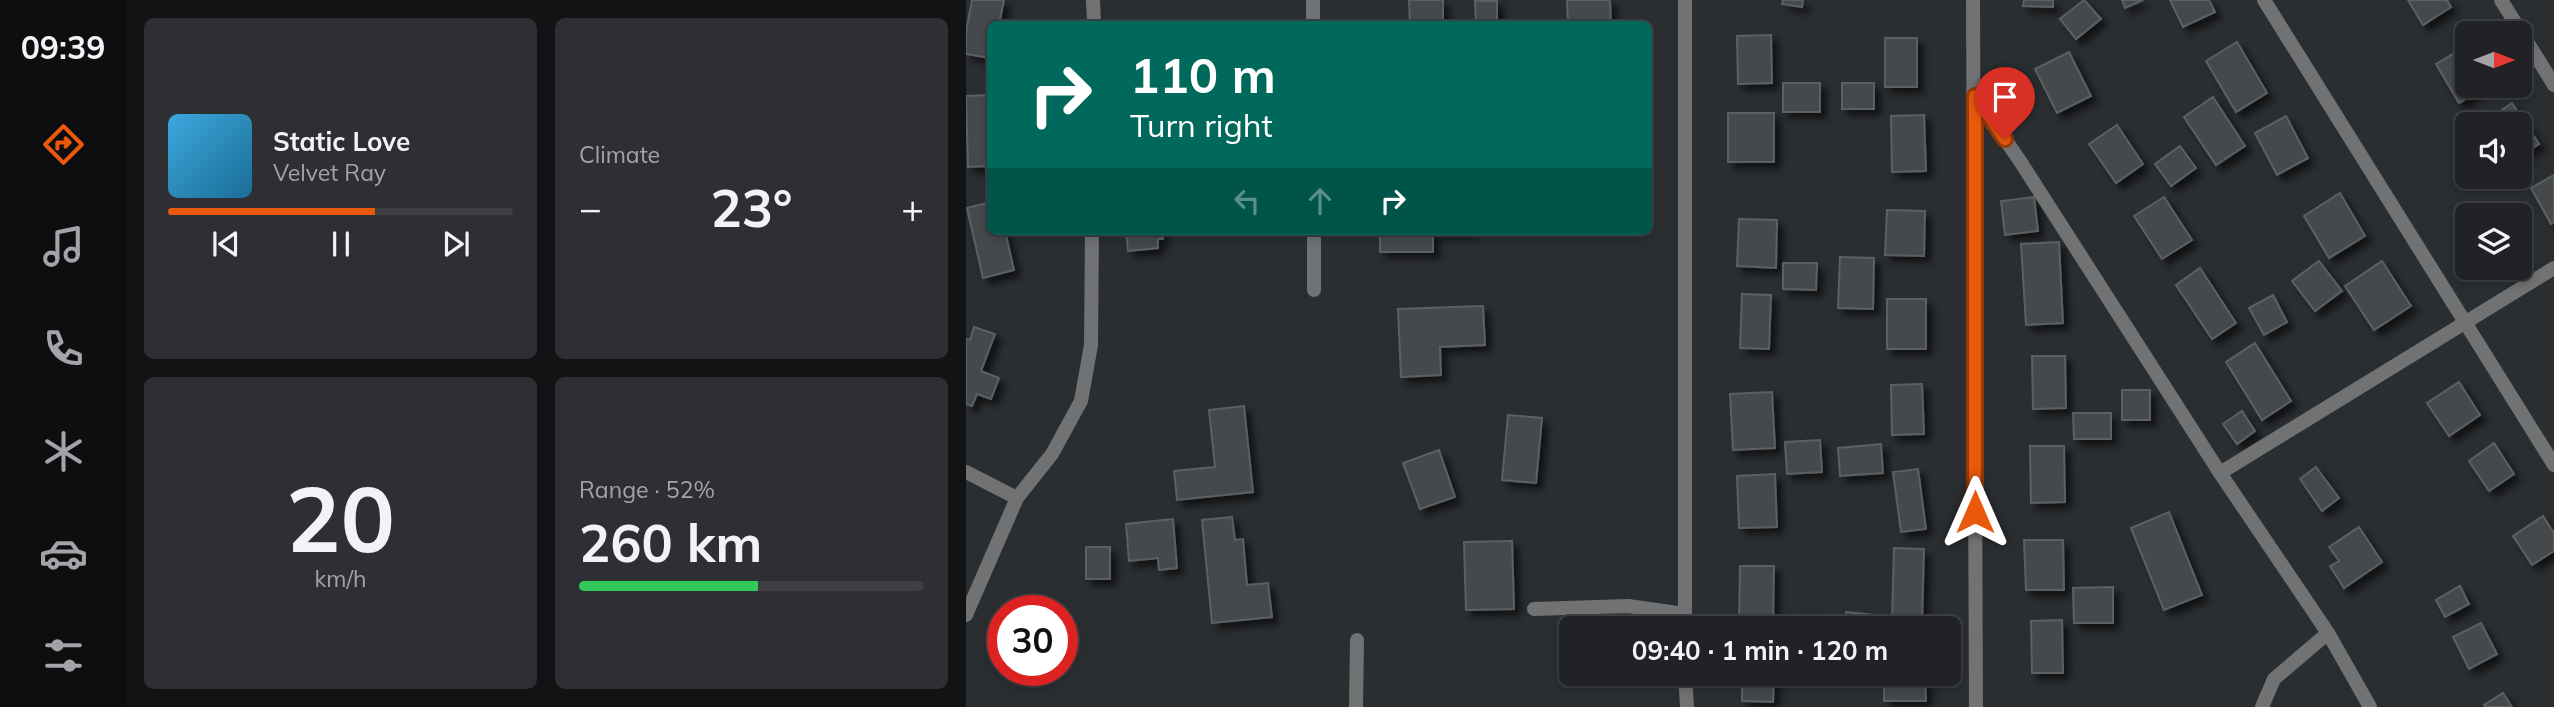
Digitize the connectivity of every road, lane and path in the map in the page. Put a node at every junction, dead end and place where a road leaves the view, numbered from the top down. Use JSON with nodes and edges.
{"nodes":[{"id":1,"x":1093,"y":0,"type":"edge"},
{"id":2,"x":1313,"y":0,"type":"edge"},
{"id":3,"x":1685,"y":0,"type":"edge"},
{"id":4,"x":1973,"y":0,"type":"edge"},
{"id":5,"x":2264,"y":0,"type":"edge"},
{"id":6,"x":2501,"y":0,"type":"edge"},
{"id":7,"x":1094,"y":21,"type":"edge"},
{"id":8,"x":1313,"y":21,"type":"edge"},
{"id":9,"x":2554,"y":85,"type":"edge"},
{"id":10,"x":1975,"y":96,"type":"junction"},
{"id":11,"x":1092,"y":235,"type":"edge"},
{"id":12,"x":1314,"y":235,"type":"edge"},
{"id":13,"x":2554,"y":268,"type":"edge"},
{"id":14,"x":1314,"y":290,"type":"dead end"},
{"id":15,"x":2465,"y":324,"type":"junction"},
{"id":16,"x":2554,"y":465,"type":"edge"},
{"id":17,"x":966,"y":472,"type":"edge"},
{"id":18,"x":2220,"y":473,"type":"junction"},
{"id":19,"x":1017,"y":499,"type":"junction"},
{"id":20,"x":1534,"y":609,"type":"dead end"},
{"id":21,"x":966,"y":615,"type":"edge"},
{"id":22,"x":1666,"y":616,"type":"edge"},
{"id":23,"x":1685,"y":616,"type":"edge"},
{"id":24,"x":2329,"y":634,"type":"junction"},
{"id":25,"x":1357,"y":640,"type":"dead end"},
{"id":26,"x":1686,"y":686,"type":"edge"},
{"id":27,"x":1356,"y":707,"type":"edge"},
{"id":28,"x":1687,"y":707,"type":"edge"},
{"id":29,"x":1976,"y":707,"type":"edge"},
{"id":30,"x":2262,"y":707,"type":"edge"},
{"id":31,"x":2370,"y":707,"type":"edge"}],
"edges":[{"from":1,"to":7,"type":"street"},
{"from":2,"to":8,"type":"street"},
{"from":3,"to":23,"type":"street"},
{"from":4,"to":10,"type":"street"},
{"from":5,"to":15,"type":"street"},
{"from":6,"to":9,"type":"street"},
{"from":10,"to":18,"type":"street"},
{"from":10,"to":29,"type":"street"},
{"from":11,"to":19,"type":"street"},
{"from":12,"to":14,"type":"street"},
{"from":13,"to":15,"type":"street"},
{"from":15,"to":16,"type":"street"},
{"from":15,"to":18,"type":"street"},
{"from":17,"to":19,"type":"street"},
{"from":18,"to":24,"type":"street"},
{"from":19,"to":21,"type":"street"},
{"from":20,"to":22,"type":"street"},
{"from":24,"to":30,"type":"street"},
{"from":24,"to":31,"type":"street"},
{"from":25,"to":27,"type":"street"},
{"from":26,"to":28,"type":"street"}]}
